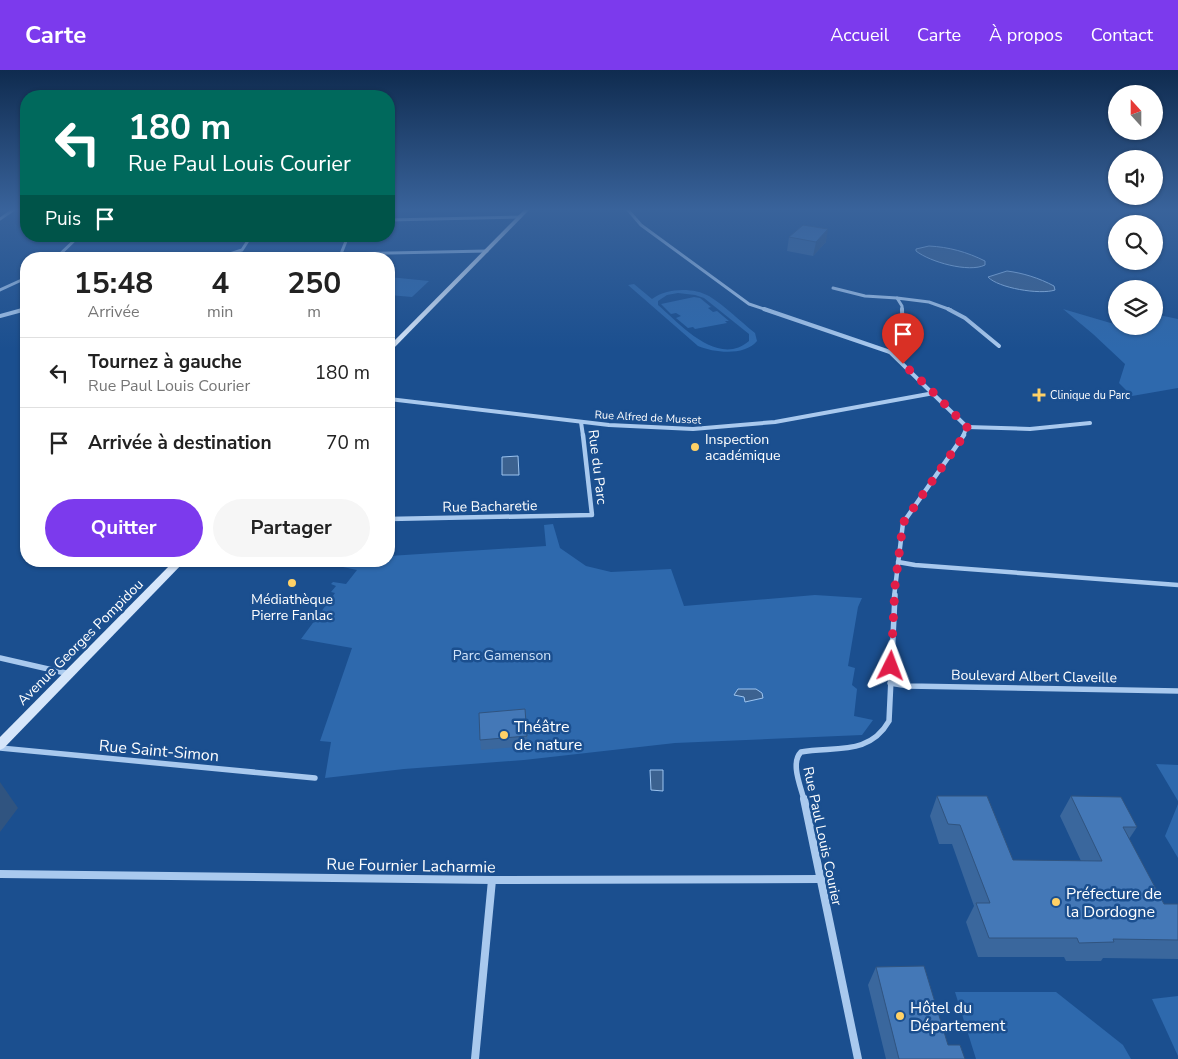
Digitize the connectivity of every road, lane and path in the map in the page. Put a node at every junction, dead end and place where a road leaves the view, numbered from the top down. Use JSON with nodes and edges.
{"nodes":[{"id":1,"x":482,"y":256,"type":"edge"},
{"id":2,"x":684,"y":256,"type":"edge"},
{"id":3,"x":20,"y":281,"type":"edge"},
{"id":4,"x":832,"y":288,"type":"dead end"},
{"id":5,"x":0,"y":290,"type":"edge"},
{"id":6,"x":898,"y":298,"type":"junction"},
{"id":7,"x":20,"y":311,"type":"edge"},
{"id":8,"x":0,"y":316,"type":"edge"},
{"id":9,"x":395,"y":344,"type":"edge"},
{"id":10,"x":999,"y":346,"type":"dead end"},
{"id":11,"x":890,"y":352,"type":"junction"},
{"id":12,"x":934,"y":393,"type":"junction"},
{"id":13,"x":395,"y":400,"type":"edge"},
{"id":14,"x":581,"y":422,"type":"junction"},
{"id":15,"x":1090,"y":423,"type":"dead end"},
{"id":16,"x":967,"y":427,"type":"junction"},
{"id":17,"x":592,"y":515,"type":"joint"},
{"id":18,"x":395,"y":519,"type":"edge"},
{"id":19,"x":898,"y":562,"type":"junction"},
{"id":20,"x":174,"y":567,"type":"edge"},
{"id":21,"x":1178,"y":585,"type":"edge"},
{"id":22,"x":0,"y":658,"type":"edge"},
{"id":23,"x":70,"y":674,"type":"junction"},
{"id":24,"x":890,"y":683,"type":"junction"},
{"id":25,"x":1178,"y":691,"type":"edge"},
{"id":26,"x":0,"y":747,"type":"edge"},
{"id":27,"x":315,"y":778,"type":"dead end"},
{"id":28,"x":0,"y":874,"type":"edge"},
{"id":29,"x":821,"y":878,"type":"junction"},
{"id":30,"x":492,"y":880,"type":"junction"},
{"id":31,"x":475,"y":1059,"type":"edge"},
{"id":32,"x":858,"y":1059,"type":"edge"}],
"edges":[{"from":1,"to":9,"type":"main road"},
{"from":2,"to":11,"type":"street"},
{"from":3,"to":5,"type":"street"},
{"from":4,"to":6,"type":"street"},
{"from":6,"to":10,"type":"street"},
{"from":6,"to":11,"type":"street"},
{"from":7,"to":8,"type":"street"},
{"from":11,"to":12,"type":"street"},
{"from":12,"to":14,"type":"street","name":"Rue Alfred de Musset"},
{"from":12,"to":16,"type":"street"},
{"from":13,"to":14,"type":"street","name":"Rue Alfred de Musset"},
{"from":14,"to":17,"type":"street","name":"Rue du Parc"},
{"from":15,"to":16,"type":"street"},
{"from":16,"to":19,"type":"street","name":"Rue Paul Louis Courier"},
{"from":17,"to":18,"type":"street","name":"Rue Bacharetie"},
{"from":19,"to":21,"type":"street"},
{"from":19,"to":24,"type":"street","name":"Rue Paul Louis Courier"},
{"from":20,"to":23,"type":"main road","name":"Avenue Georges Pompidou"},
{"from":22,"to":23,"type":"street"},
{"from":23,"to":26,"type":"main road","name":"Avenue Georges Pompidou"},
{"from":24,"to":25,"type":"street","name":"Boulevard Albert Claveille"},
{"from":24,"to":29,"type":"street","name":"Rue Paul Louis Courier"},
{"from":26,"to":27,"type":"street","name":"Rue Saint-Simon"},
{"from":28,"to":30,"type":"street","name":"Rue Fournier Lacharmie"},
{"from":29,"to":30,"type":"street","name":"Rue Fournier Lacharmie"},
{"from":29,"to":32,"type":"street","name":"Rue Paul Louis Courier"},
{"from":30,"to":31,"type":"street"}]}
